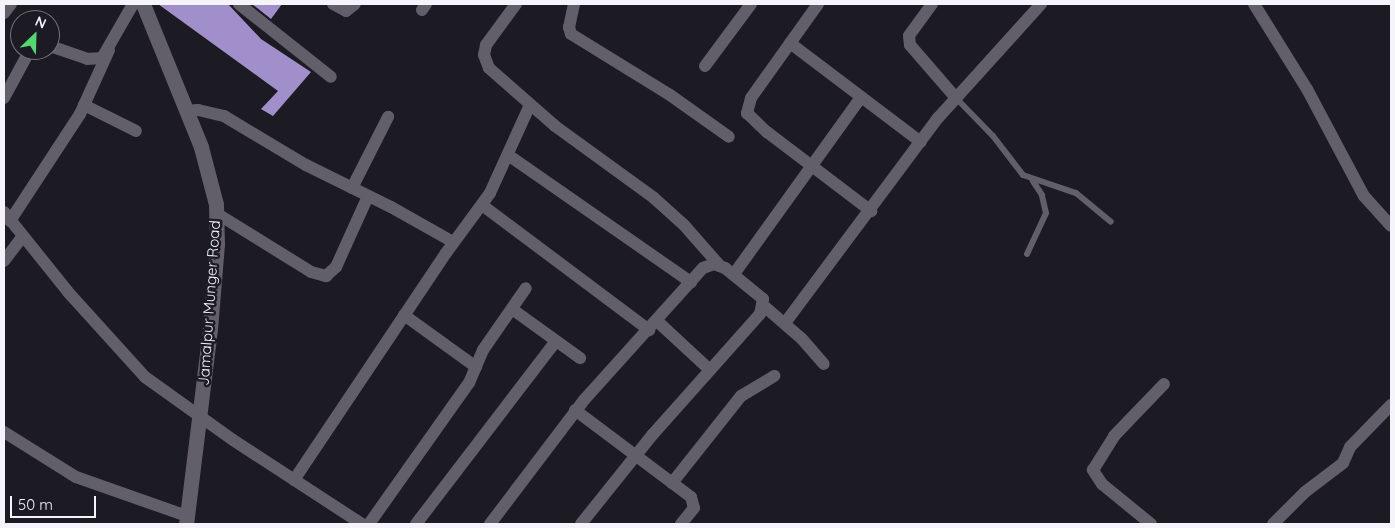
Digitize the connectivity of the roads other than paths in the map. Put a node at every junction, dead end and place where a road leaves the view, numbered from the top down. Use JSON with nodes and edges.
{"nodes":[{"id":1,"x":11,"y":4,"type":"edge"},
{"id":2,"x":133,"y":4,"type":"edge"},
{"id":3,"x":143,"y":4,"type":"edge"},
{"id":4,"x":239,"y":4,"type":"edge"},
{"id":5,"x":333,"y":4,"type":"edge"},
{"id":6,"x":356,"y":4,"type":"edge"},
{"id":7,"x":516,"y":4,"type":"edge"},
{"id":8,"x":574,"y":4,"type":"edge"},
{"id":9,"x":751,"y":4,"type":"edge"},
{"id":10,"x":818,"y":4,"type":"edge"},
{"id":11,"x":932,"y":4,"type":"edge"},
{"id":12,"x":1040,"y":4,"type":"edge"},
{"id":13,"x":1254,"y":4,"type":"edge"},
{"id":14,"x":4,"y":14,"type":"edge"},
{"id":15,"x":790,"y":43,"type":"junction"},
{"id":16,"x":60,"y":49,"type":"edge"},
{"id":17,"x":109,"y":50,"type":"junction"},
{"id":18,"x":25,"y":60,"type":"edge"},
{"id":19,"x":705,"y":66,"type":"dead end"},
{"id":20,"x":331,"y":77,"type":"dead end"},
{"id":21,"x":861,"y":97,"type":"junction"},
{"id":22,"x":955,"y":97,"type":"junction"},
{"id":23,"x":4,"y":98,"type":"edge"},
{"id":24,"x":84,"y":105,"type":"junction"},
{"id":25,"x":530,"y":105,"type":"junction"},
{"id":26,"x":187,"y":111,"type":"junction"},
{"id":27,"x":388,"y":117,"type":"dead end"},
{"id":28,"x":136,"y":131,"type":"dead end"},
{"id":29,"x":729,"y":136,"type":"dead end"},
{"id":30,"x":921,"y":142,"type":"junction"},
{"id":31,"x":508,"y":155,"type":"junction"},
{"id":32,"x":811,"y":167,"type":"junction"},
{"id":33,"x":1032,"y":180,"type":"junction"},
{"id":34,"x":352,"y":188,"type":"junction"},
{"id":35,"x":368,"y":196,"type":"junction"},
{"id":36,"x":482,"y":206,"type":"junction"},
{"id":37,"x":871,"y":211,"type":"junction"},
{"id":38,"x":216,"y":213,"type":"junction"},
{"id":39,"x":7,"y":216,"type":"edge"},
{"id":40,"x":1111,"y":222,"type":"dead end"},
{"id":41,"x":1391,"y":226,"type":"edge"},
{"id":42,"x":22,"y":237,"type":"junction"},
{"id":43,"x":453,"y":242,"type":"junction"},
{"id":44,"x":1027,"y":254,"type":"dead end"},
{"id":45,"x":4,"y":261,"type":"edge"},
{"id":46,"x":720,"y":266,"type":"junction"},
{"id":47,"x":734,"y":274,"type":"junction"},
{"id":48,"x":691,"y":282,"type":"junction"},
{"id":49,"x":526,"y":288,"type":"dead end"},
{"id":50,"x":764,"y":306,"type":"junction"},
{"id":51,"x":512,"y":309,"type":"junction"},
{"id":52,"x":404,"y":316,"type":"junction"},
{"id":53,"x":785,"y":323,"type":"junction"},
{"id":54,"x":653,"y":325,"type":"junction"},
{"id":55,"x":556,"y":341,"type":"junction"},
{"id":56,"x":580,"y":358,"type":"dead end"},
{"id":57,"x":824,"y":364,"type":"dead end"},
{"id":58,"x":476,"y":367,"type":"junction"},
{"id":59,"x":710,"y":370,"type":"junction"},
{"id":60,"x":774,"y":376,"type":"dead end"},
{"id":61,"x":1164,"y":384,"type":"dead end"},
{"id":62,"x":1391,"y":405,"type":"edge"},
{"id":63,"x":576,"y":410,"type":"junction"},
{"id":64,"x":200,"y":416,"type":"junction"},
{"id":65,"x":4,"y":432,"type":"edge"},
{"id":66,"x":635,"y":456,"type":"junction"},
{"id":67,"x":294,"y":480,"type":"junction"},
{"id":68,"x":672,"y":483,"type":"junction"},
{"id":69,"x":186,"y":520,"type":"edge"},
{"id":70,"x":362,"y":524,"type":"edge"},
{"id":71,"x":369,"y":524,"type":"edge"},
{"id":72,"x":416,"y":524,"type":"edge"},
{"id":73,"x":490,"y":524,"type":"edge"},
{"id":74,"x":581,"y":524,"type":"edge"},
{"id":75,"x":681,"y":524,"type":"edge"},
{"id":76,"x":1150,"y":524,"type":"edge"},
{"id":77,"x":1273,"y":524,"type":"edge"}],
"edges":[{"from":1,"to":14,"type":"street"},
{"from":2,"to":17,"type":"street"},
{"from":3,"to":26,"type":"street","name":"Jamalpur Munger Road"},
{"from":4,"to":20,"type":"street"},
{"from":5,"to":6,"type":"street"},
{"from":7,"to":25,"type":"street"},
{"from":8,"to":29,"type":"street"},
{"from":9,"to":19,"type":"street"},
{"from":10,"to":15,"type":"street"},
{"from":11,"to":22,"type":"street"},
{"from":12,"to":22,"type":"street"},
{"from":13,"to":41,"type":"street"},
{"from":15,"to":21,"type":"street"},
{"from":15,"to":32,"type":"street"},
{"from":16,"to":17,"type":"street"},
{"from":17,"to":24,"type":"street"},
{"from":18,"to":23,"type":"street"},
{"from":21,"to":30,"type":"street"},
{"from":21,"to":32,"type":"street"},
{"from":22,"to":30,"type":"street"},
{"from":22,"to":33,"type":"lane"},
{"from":24,"to":28,"type":"street"},
{"from":24,"to":39,"type":"street"},
{"from":25,"to":31,"type":"street"},
{"from":25,"to":46,"type":"street"},
{"from":26,"to":34,"type":"street"},
{"from":26,"to":38,"type":"street","name":"Jamalpur Munger Road"},
{"from":27,"to":34,"type":"street"},
{"from":30,"to":37,"type":"street"},
{"from":31,"to":36,"type":"street"},
{"from":31,"to":48,"type":"street"},
{"from":32,"to":37,"type":"street"},
{"from":32,"to":47,"type":"street"},
{"from":33,"to":40,"type":"lane"},
{"from":33,"to":44,"type":"lane"},
{"from":34,"to":35,"type":"street"},
{"from":35,"to":38,"type":"street"},
{"from":35,"to":43,"type":"street"},
{"from":36,"to":43,"type":"street"},
{"from":36,"to":54,"type":"street"},
{"from":37,"to":53,"type":"street"},
{"from":38,"to":64,"type":"street","name":"Jamalpur Munger Road"},
{"from":39,"to":42,"type":"street"},
{"from":42,"to":45,"type":"street"},
{"from":42,"to":64,"type":"street"},
{"from":43,"to":52,"type":"street"},
{"from":46,"to":47,"type":"street"},
{"from":46,"to":48,"type":"street"},
{"from":47,"to":50,"type":"street"},
{"from":48,"to":54,"type":"street"},
{"from":49,"to":51,"type":"street"},
{"from":50,"to":53,"type":"street"},
{"from":50,"to":59,"type":"street"},
{"from":51,"to":55,"type":"street"},
{"from":51,"to":58,"type":"street"},
{"from":52,"to":58,"type":"street"},
{"from":52,"to":67,"type":"street"},
{"from":53,"to":57,"type":"street"},
{"from":54,"to":59,"type":"street"},
{"from":54,"to":63,"type":"street"},
{"from":55,"to":56,"type":"street"},
{"from":55,"to":72,"type":"street"},
{"from":58,"to":71,"type":"street"},
{"from":59,"to":66,"type":"street"},
{"from":60,"to":68,"type":"street"},
{"from":61,"to":76,"type":"street"},
{"from":62,"to":77,"type":"street"},
{"from":63,"to":66,"type":"street"},
{"from":63,"to":73,"type":"street"},
{"from":64,"to":67,"type":"street"},
{"from":64,"to":69,"type":"street","name":"Jamalpur Munger Road"},
{"from":65,"to":69,"type":"street"},
{"from":66,"to":68,"type":"street"},
{"from":66,"to":74,"type":"street"},
{"from":67,"to":70,"type":"street"},
{"from":68,"to":75,"type":"street"}]}
